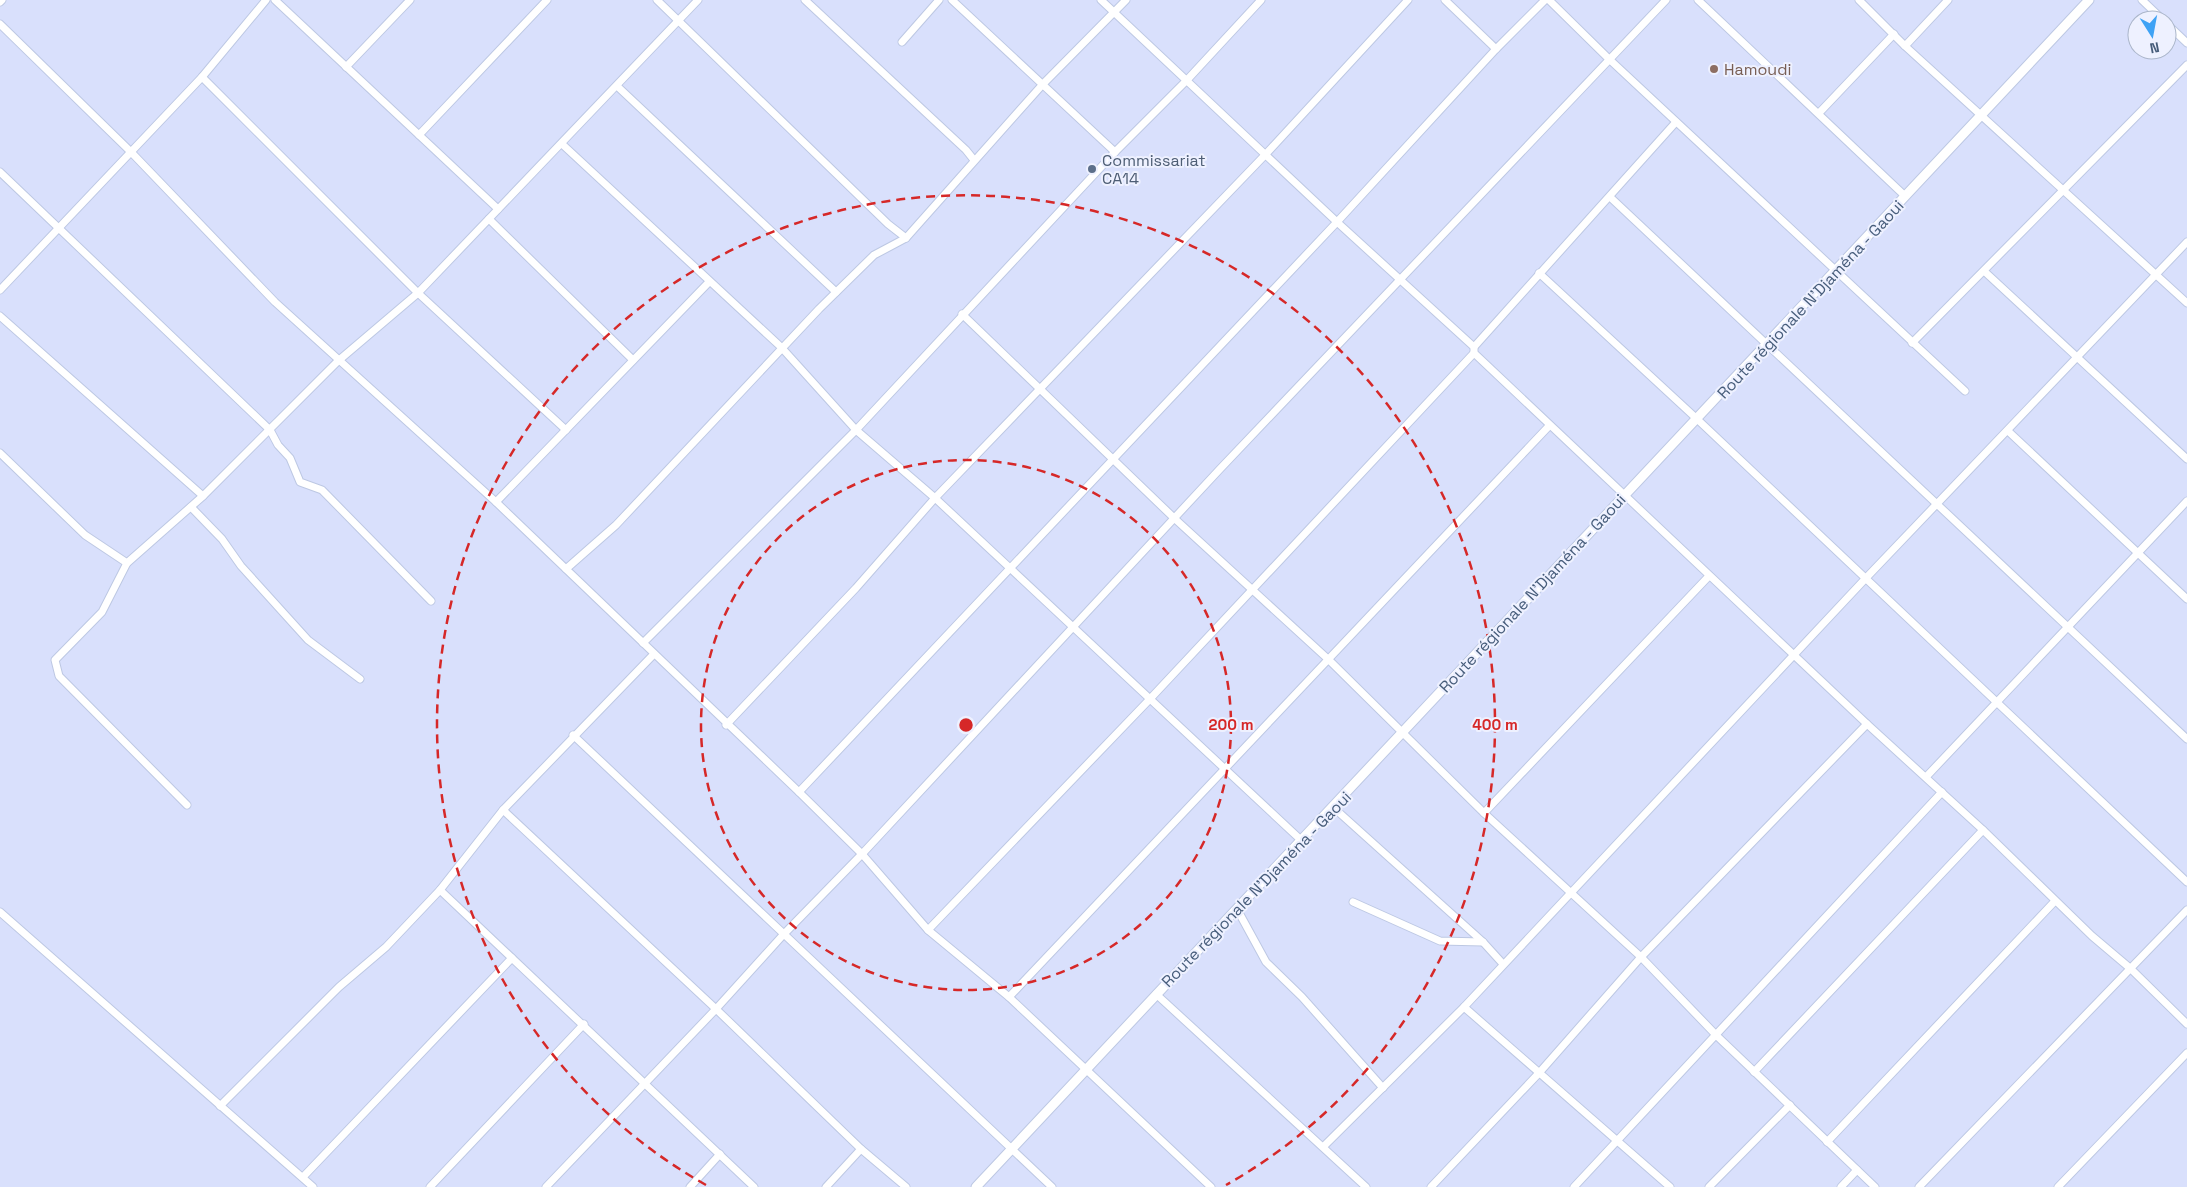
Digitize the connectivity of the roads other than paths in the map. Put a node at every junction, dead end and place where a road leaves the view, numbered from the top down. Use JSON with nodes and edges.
{"nodes":[{"id":1,"x":266,"y":0,"type":"edge"},
{"id":2,"x":275,"y":0,"type":"edge"},
{"id":3,"x":410,"y":0,"type":"edge"},
{"id":4,"x":547,"y":0,"type":"edge"},
{"id":5,"x":657,"y":0,"type":"edge"},
{"id":6,"x":698,"y":0,"type":"edge"},
{"id":7,"x":806,"y":0,"type":"edge"},
{"id":8,"x":939,"y":0,"type":"edge"},
{"id":9,"x":952,"y":0,"type":"edge"},
{"id":10,"x":1101,"y":0,"type":"edge"},
{"id":11,"x":1126,"y":0,"type":"edge"},
{"id":12,"x":1262,"y":0,"type":"edge"},
{"id":13,"x":1408,"y":0,"type":"edge"},
{"id":14,"x":1445,"y":0,"type":"edge"},
{"id":15,"x":1547,"y":0,"type":"edge"},
{"id":16,"x":1666,"y":0,"type":"edge"},
{"id":17,"x":1698,"y":0,"type":"edge"},
{"id":18,"x":1859,"y":0,"type":"edge"},
{"id":19,"x":1948,"y":0,"type":"edge"},
{"id":20,"x":2089,"y":0,"type":"edge"},
{"id":21,"x":2142,"y":0,"type":"edge"},
{"id":22,"x":2152,"y":10,"type":"edge"},
{"id":23,"x":1114,"y":13,"type":"junction"},
{"id":24,"x":679,"y":20,"type":"junction"},
{"id":25,"x":0,"y":24,"type":"edge"},
{"id":26,"x":1894,"y":34,"type":"junction"},
{"id":27,"x":2177,"y":34,"type":"edge"},
{"id":28,"x":902,"y":42,"type":"dead end"},
{"id":29,"x":2187,"y":43,"type":"edge"},
{"id":30,"x":1906,"y":46,"type":"junction"},
{"id":31,"x":1496,"y":49,"type":"junction"},
{"id":32,"x":1609,"y":59,"type":"junction"},
{"id":33,"x":2187,"y":65,"type":"edge"},
{"id":34,"x":346,"y":67,"type":"junction"},
{"id":35,"x":202,"y":77,"type":"junction"},
{"id":36,"x":1187,"y":80,"type":"junction"},
{"id":37,"x":1043,"y":84,"type":"junction"},
{"id":38,"x":617,"y":86,"type":"junction"},
{"id":39,"x":1818,"y":113,"type":"junction"},
{"id":40,"x":1981,"y":114,"type":"junction"},
{"id":41,"x":1676,"y":122,"type":"junction"},
{"id":42,"x":419,"y":135,"type":"junction"},
{"id":43,"x":562,"y":144,"type":"junction"},
{"id":44,"x":131,"y":152,"type":"junction"},
{"id":45,"x":1115,"y":152,"type":"junction"},
{"id":46,"x":1265,"y":155,"type":"junction"},
{"id":47,"x":974,"y":160,"type":"junction"},
{"id":48,"x":0,"y":172,"type":"edge"},
{"id":49,"x":2064,"y":190,"type":"junction"},
{"id":50,"x":1906,"y":196,"type":"junction"},
{"id":51,"x":1610,"y":197,"type":"junction"},
{"id":52,"x":498,"y":209,"type":"junction"},
{"id":53,"x":489,"y":219,"type":"junction"},
{"id":54,"x":1337,"y":222,"type":"junction"},
{"id":55,"x":60,"y":228,"type":"junction"},
{"id":56,"x":906,"y":238,"type":"junction"},
{"id":57,"x":2187,"y":242,"type":"edge"},
{"id":58,"x":1835,"y":271,"type":"junction"},
{"id":59,"x":1984,"y":271,"type":"junction"},
{"id":60,"x":1539,"y":273,"type":"junction"},
{"id":61,"x":2157,"y":273,"type":"junction"},
{"id":62,"x":1400,"y":281,"type":"junction"},
{"id":63,"x":709,"y":282,"type":"junction"},
{"id":64,"x":0,"y":290,"type":"edge"},
{"id":65,"x":836,"y":292,"type":"junction"},
{"id":66,"x":418,"y":293,"type":"junction"},
{"id":67,"x":2187,"y":303,"type":"edge"},
{"id":68,"x":962,"y":314,"type":"junction"},
{"id":69,"x":0,"y":316,"type":"edge"},
{"id":70,"x":1912,"y":343,"type":"junction"},
{"id":71,"x":1767,"y":345,"type":"junction"},
{"id":72,"x":781,"y":347,"type":"junction"},
{"id":73,"x":1474,"y":350,"type":"junction"},
{"id":74,"x":2078,"y":356,"type":"junction"},
{"id":75,"x":633,"y":360,"type":"junction"},
{"id":76,"x":338,"y":361,"type":"junction"},
{"id":77,"x":1039,"y":389,"type":"junction"},
{"id":78,"x":1965,"y":391,"type":"dead end"},
{"id":79,"x":1698,"y":419,"type":"junction"},
{"id":80,"x":1550,"y":426,"type":"junction"},
{"id":81,"x":270,"y":430,"type":"junction"},
{"id":82,"x":566,"y":430,"type":"junction"},
{"id":83,"x":856,"y":430,"type":"junction"},
{"id":84,"x":2008,"y":431,"type":"junction"},
{"id":85,"x":0,"y":453,"type":"edge"},
{"id":86,"x":2187,"y":459,"type":"edge"},
{"id":87,"x":1113,"y":460,"type":"junction"},
{"id":88,"x":1623,"y":495,"type":"junction"},
{"id":89,"x":202,"y":496,"type":"junction"},
{"id":90,"x":935,"y":498,"type":"junction"},
{"id":91,"x":2187,"y":501,"type":"edge"},
{"id":92,"x":496,"y":502,"type":"junction"},
{"id":93,"x":1938,"y":504,"type":"junction"},
{"id":94,"x":191,"y":507,"type":"junction"},
{"id":95,"x":1174,"y":518,"type":"junction"},
{"id":96,"x":2137,"y":552,"type":"junction"},
{"id":97,"x":126,"y":563,"type":"junction"},
{"id":98,"x":566,"y":569,"type":"junction"},
{"id":99,"x":1010,"y":570,"type":"junction"},
{"id":100,"x":1709,"y":576,"type":"junction"},
{"id":101,"x":1866,"y":578,"type":"junction"},
{"id":102,"x":1252,"y":589,"type":"junction"},
{"id":103,"x":2187,"y":599,"type":"edge"},
{"id":104,"x":431,"y":602,"type":"dead end"},
{"id":105,"x":1072,"y":626,"type":"junction"},
{"id":106,"x":2067,"y":626,"type":"junction"},
{"id":107,"x":642,"y":643,"type":"junction"},
{"id":108,"x":654,"y":654,"type":"junction"},
{"id":109,"x":1795,"y":655,"type":"junction"},
{"id":110,"x":1329,"y":660,"type":"junction"},
{"id":111,"x":360,"y":679,"type":"dead end"},
{"id":112,"x":1150,"y":700,"type":"junction"},
{"id":113,"x":1996,"y":703,"type":"junction"},
{"id":114,"x":1867,"y":724,"type":"junction"},
{"id":115,"x":726,"y":725,"type":"junction"},
{"id":116,"x":1402,"y":733,"type":"junction"},
{"id":117,"x":573,"y":735,"type":"junction"},
{"id":118,"x":2187,"y":739,"type":"edge"},
{"id":119,"x":1227,"y":769,"type":"junction"},
{"id":120,"x":1926,"y":777,"type":"junction"},
{"id":121,"x":798,"y":792,"type":"junction"},
{"id":122,"x":1942,"y":792,"type":"junction"},
{"id":123,"x":187,"y":805,"type":"dead end"},
{"id":124,"x":1334,"y":808,"type":"junction"},
{"id":125,"x":502,"y":810,"type":"junction"},
{"id":126,"x":1484,"y":813,"type":"junction"},
{"id":127,"x":1984,"y":830,"type":"junction"},
{"id":128,"x":1302,"y":841,"type":"junction"},
{"id":129,"x":862,"y":854,"type":"junction"},
{"id":130,"x":2187,"y":882,"type":"edge"},
{"id":131,"x":440,"y":890,"type":"junction"},
{"id":132,"x":1572,"y":895,"type":"junction"},
{"id":133,"x":2055,"y":900,"type":"junction"},
{"id":134,"x":1353,"y":902,"type":"dead end"},
{"id":135,"x":1237,"y":909,"type":"junction"},
{"id":136,"x":2187,"y":910,"type":"edge"},
{"id":137,"x":0,"y":912,"type":"edge"},
{"id":138,"x":928,"y":930,"type":"junction"},
{"id":139,"x":783,"y":935,"type":"junction"},
{"id":140,"x":1482,"y":942,"type":"junction"},
{"id":141,"x":1641,"y":957,"type":"junction"},
{"id":142,"x":512,"y":958,"type":"junction"},
{"id":143,"x":1503,"y":964,"type":"junction"},
{"id":144,"x":2131,"y":969,"type":"junction"},
{"id":145,"x":1156,"y":994,"type":"junction"},
{"id":146,"x":1009,"y":997,"type":"junction"},
{"id":147,"x":1464,"y":1007,"type":"junction"},
{"id":148,"x":716,"y":1009,"type":"junction"},
{"id":149,"x":584,"y":1024,"type":"junction"},
{"id":150,"x":2187,"y":1024,"type":"edge"},
{"id":151,"x":1717,"y":1036,"type":"junction"},
{"id":152,"x":2187,"y":1052,"type":"edge"},
{"id":153,"x":1085,"y":1070,"type":"junction"},
{"id":154,"x":1754,"y":1072,"type":"junction"},
{"id":155,"x":1540,"y":1073,"type":"junction"},
{"id":156,"x":645,"y":1084,"type":"junction"},
{"id":157,"x":1382,"y":1088,"type":"junction"},
{"id":158,"x":1790,"y":1105,"type":"junction"},
{"id":159,"x":220,"y":1106,"type":"junction"},
{"id":160,"x":1619,"y":1140,"type":"junction"},
{"id":161,"x":1827,"y":1142,"type":"junction"},
{"id":162,"x":1324,"y":1146,"type":"junction"},
{"id":163,"x":861,"y":1149,"type":"junction"},
{"id":164,"x":1011,"y":1149,"type":"junction"},
{"id":165,"x":720,"y":1154,"type":"junction"},
{"id":166,"x":1857,"y":1170,"type":"junction"},
{"id":167,"x":303,"y":1177,"type":"junction"},
{"id":168,"x":313,"y":1187,"type":"edge"},
{"id":169,"x":430,"y":1187,"type":"edge"},
{"id":170,"x":546,"y":1187,"type":"edge"},
{"id":171,"x":690,"y":1187,"type":"edge"},
{"id":172,"x":754,"y":1187,"type":"edge"},
{"id":173,"x":826,"y":1187,"type":"edge"},
{"id":174,"x":906,"y":1187,"type":"edge"},
{"id":175,"x":976,"y":1187,"type":"edge"},
{"id":176,"x":1052,"y":1187,"type":"edge"},
{"id":177,"x":1211,"y":1187,"type":"edge"},
{"id":178,"x":1366,"y":1187,"type":"edge"},
{"id":179,"x":1432,"y":1187,"type":"edge"},
{"id":180,"x":1574,"y":1187,"type":"edge"},
{"id":181,"x":1670,"y":1187,"type":"edge"},
{"id":182,"x":1709,"y":1187,"type":"edge"},
{"id":183,"x":1841,"y":1187,"type":"edge"},
{"id":184,"x":1875,"y":1187,"type":"edge"},
{"id":185,"x":1919,"y":1187,"type":"edge"},
{"id":186,"x":2058,"y":1187,"type":"edge"}],
"edges":[{"from":1,"to":35,"type":"street"},
{"from":2,"to":34,"type":"street"},
{"from":3,"to":34,"type":"street"},
{"from":4,"to":42,"type":"street"},
{"from":5,"to":24,"type":"street"},
{"from":6,"to":24,"type":"street"},
{"from":7,"to":47,"type":"street"},
{"from":8,"to":28,"type":"street"},
{"from":9,"to":37,"type":"street"},
{"from":10,"to":23,"type":"street"},
{"from":11,"to":23,"type":"street"},
{"from":12,"to":36,"type":"street"},
{"from":13,"to":46,"type":"street"},
{"from":14,"to":31,"type":"street"},
{"from":15,"to":31,"type":"street"},
{"from":15,"to":32,"type":"street"},
{"from":16,"to":32,"type":"street"},
{"from":17,"to":39,"type":"street"},
{"from":18,"to":26,"type":"street"},
{"from":19,"to":30,"type":"street"},
{"from":20,"to":40,"type":"street","name":"Route régionale N'Djaména - Gaoui"},
{"from":21,"to":22,"type":"street"},
{"from":23,"to":36,"type":"street"},
{"from":23,"to":37,"type":"street"},
{"from":24,"to":38,"type":"street"},
{"from":24,"to":56,"type":"street"},
{"from":25,"to":44,"type":"street"},
{"from":26,"to":30,"type":"street"},
{"from":26,"to":39,"type":"street"},
{"from":27,"to":29,"type":"street"},
{"from":30,"to":40,"type":"street"},
{"from":31,"to":54,"type":"street"},
{"from":32,"to":41,"type":"street"},
{"from":32,"to":62,"type":"street"},
{"from":33,"to":49,"type":"street"},
{"from":34,"to":42,"type":"street"},
{"from":35,"to":44,"type":"street"},
{"from":35,"to":66,"type":"street"},
{"from":36,"to":45,"type":"street"},
{"from":36,"to":46,"type":"street"},
{"from":37,"to":45,"type":"street"},
{"from":37,"to":47,"type":"street"},
{"from":38,"to":43,"type":"street"},
{"from":38,"to":65,"type":"street"},
{"from":39,"to":50,"type":"street"},
{"from":40,"to":49,"type":"street"},
{"from":40,"to":50,"type":"street","name":"Route régionale N'Djaména - Gaoui"},
{"from":41,"to":51,"type":"street"},
{"from":41,"to":58,"type":"street"},
{"from":42,"to":52,"type":"street"},
{"from":43,"to":52,"type":"street"},
{"from":43,"to":63,"type":"street"},
{"from":44,"to":55,"type":"street"},
{"from":44,"to":76,"type":"street"},
{"from":45,"to":68,"type":"street"},
{"from":46,"to":54,"type":"street"},
{"from":46,"to":77,"type":"street"},
{"from":47,"to":56,"type":"street"},
{"from":48,"to":55,"type":"street"},
{"from":49,"to":59,"type":"street"},
{"from":49,"to":61,"type":"street"},
{"from":50,"to":58,"type":"street","name":"Route régionale N'Djaména - Gaoui"},
{"from":51,"to":60,"type":"street"},
{"from":51,"to":71,"type":"street"},
{"from":52,"to":53,"type":"street"},
{"from":53,"to":66,"type":"street"},
{"from":53,"to":75,"type":"street"},
{"from":54,"to":62,"type":"street"},
{"from":54,"to":87,"type":"street"},
{"from":55,"to":64,"type":"street"},
{"from":55,"to":81,"type":"street"},
{"from":56,"to":65,"type":"street"},
{"from":57,"to":61,"type":"street"},
{"from":58,"to":70,"type":"street"},
{"from":58,"to":71,"type":"street","name":"Route régionale N'Djaména - Gaoui"},
{"from":59,"to":70,"type":"street"},
{"from":59,"to":74,"type":"street"},
{"from":60,"to":73,"type":"street"},
{"from":60,"to":79,"type":"street"},
{"from":61,"to":67,"type":"street"},
{"from":61,"to":74,"type":"street"},
{"from":62,"to":73,"type":"street"},
{"from":62,"to":95,"type":"street"},
{"from":63,"to":72,"type":"street"},
{"from":63,"to":75,"type":"street"},
{"from":65,"to":72,"type":"street"},
{"from":66,"to":76,"type":"street"},
{"from":66,"to":82,"type":"street"},
{"from":68,"to":77,"type":"street"},
{"from":68,"to":83,"type":"street"},
{"from":69,"to":89,"type":"street"},
{"from":70,"to":78,"type":"street"},
{"from":71,"to":79,"type":"street","name":"Route régionale N'Djaména - Gaoui"},
{"from":71,"to":93,"type":"street"},
{"from":72,"to":83,"type":"street"},
{"from":72,"to":98,"type":"street"},
{"from":73,"to":80,"type":"street"},
{"from":73,"to":102,"type":"street"},
{"from":74,"to":84,"type":"street"},
{"from":74,"to":86,"type":"street"},
{"from":75,"to":82,"type":"street"},
{"from":76,"to":81,"type":"street"},
{"from":76,"to":92,"type":"street"},
{"from":77,"to":87,"type":"street"},
{"from":77,"to":90,"type":"street"},
{"from":79,"to":88,"type":"street","name":"Route régionale N'Djaména - Gaoui"},
{"from":79,"to":101,"type":"street"},
{"from":80,"to":88,"type":"street"},
{"from":80,"to":110,"type":"street"},
{"from":81,"to":89,"type":"street"},
{"from":81,"to":104,"type":"street"},
{"from":82,"to":92,"type":"street"},
{"from":83,"to":90,"type":"street"},
{"from":83,"to":107,"type":"street"},
{"from":84,"to":93,"type":"street"},
{"from":84,"to":96,"type":"street"},
{"from":85,"to":97,"type":"street"},
{"from":87,"to":95,"type":"street"},
{"from":87,"to":99,"type":"street"},
{"from":88,"to":100,"type":"street"},
{"from":88,"to":116,"type":"street","name":"Route régionale N'Djaména - Gaoui"},
{"from":89,"to":94,"type":"street"},
{"from":90,"to":99,"type":"street"},
{"from":90,"to":115,"type":"street"},
{"from":91,"to":96,"type":"street"},
{"from":92,"to":98,"type":"street"},
{"from":93,"to":101,"type":"street"},
{"from":93,"to":106,"type":"street"},
{"from":94,"to":97,"type":"street"},
{"from":94,"to":111,"type":"street"},
{"from":95,"to":102,"type":"street"},
{"from":95,"to":105,"type":"street"},
{"from":96,"to":103,"type":"street"},
{"from":96,"to":106,"type":"street"},
{"from":97,"to":123,"type":"street"},
{"from":98,"to":107,"type":"street"},
{"from":99,"to":105,"type":"street"},
{"from":99,"to":121,"type":"street"},
{"from":100,"to":109,"type":"street"},
{"from":100,"to":126,"type":"street"},
{"from":101,"to":109,"type":"street"},
{"from":101,"to":113,"type":"street"},
{"from":102,"to":110,"type":"street"},
{"from":102,"to":112,"type":"street"},
{"from":105,"to":112,"type":"street"},
{"from":105,"to":129,"type":"street"},
{"from":106,"to":113,"type":"street"},
{"from":106,"to":118,"type":"street"},
{"from":107,"to":108,"type":"street"},
{"from":108,"to":115,"type":"street"},
{"from":108,"to":117,"type":"street"},
{"from":109,"to":114,"type":"street"},
{"from":109,"to":132,"type":"street"},
{"from":110,"to":116,"type":"street"},
{"from":110,"to":119,"type":"street"},
{"from":112,"to":119,"type":"street"},
{"from":112,"to":138,"type":"street"},
{"from":113,"to":120,"type":"street"},
{"from":113,"to":130,"type":"street"},
{"from":114,"to":120,"type":"street"},
{"from":114,"to":141,"type":"street"},
{"from":115,"to":121,"type":"street"},
{"from":116,"to":124,"type":"street","name":"Route régionale N'Djaména - Gaoui"},
{"from":116,"to":126,"type":"street"},
{"from":117,"to":125,"type":"street"},
{"from":117,"to":139,"type":"street"},
{"from":119,"to":128,"type":"street"},
{"from":119,"to":146,"type":"street"},
{"from":120,"to":122,"type":"street"},
{"from":121,"to":129,"type":"street"},
{"from":122,"to":127,"type":"street"},
{"from":122,"to":151,"type":"street"},
{"from":124,"to":128,"type":"street","name":"Route régionale N'Djaména - Gaoui"},
{"from":124,"to":140,"type":"street"},
{"from":125,"to":131,"type":"street"},
{"from":125,"to":148,"type":"street"},
{"from":126,"to":132,"type":"street"},
{"from":127,"to":133,"type":"street"},
{"from":127,"to":154,"type":"street"},
{"from":128,"to":135,"type":"street","name":"Route régionale N'Djaména - Gaoui"},
{"from":129,"to":138,"type":"street"},
{"from":129,"to":139,"type":"street"},
{"from":131,"to":142,"type":"street"},
{"from":131,"to":159,"type":"street"},
{"from":132,"to":141,"type":"street"},
{"from":132,"to":143,"type":"street"},
{"from":133,"to":144,"type":"street"},
{"from":133,"to":161,"type":"street"},
{"from":134,"to":140,"type":"street"},
{"from":135,"to":145,"type":"street","name":"Route régionale N'Djaména - Gaoui"},
{"from":135,"to":157,"type":"street"},
{"from":136,"to":144,"type":"street"},
{"from":137,"to":159,"type":"street"},
{"from":138,"to":146,"type":"street"},
{"from":139,"to":148,"type":"street"},
{"from":139,"to":164,"type":"street"},
{"from":140,"to":143,"type":"street"},
{"from":141,"to":151,"type":"street"},
{"from":141,"to":155,"type":"street"},
{"from":142,"to":149,"type":"street"},
{"from":142,"to":167,"type":"street"},
{"from":143,"to":147,"type":"street"},
{"from":144,"to":150,"type":"street"},
{"from":144,"to":185,"type":"street"},
{"from":145,"to":153,"type":"street","name":"Route régionale N'Djaména - Gaoui"},
{"from":145,"to":162,"type":"street"},
{"from":146,"to":153,"type":"street"},
{"from":147,"to":155,"type":"street"},
{"from":147,"to":157,"type":"street"},
{"from":148,"to":156,"type":"street"},
{"from":148,"to":163,"type":"street"},
{"from":149,"to":156,"type":"street"},
{"from":149,"to":169,"type":"street"},
{"from":151,"to":154,"type":"street"},
{"from":151,"to":160,"type":"street"},
{"from":152,"to":186,"type":"street"},
{"from":153,"to":164,"type":"street","name":"Route régionale N'Djaména - Gaoui"},
{"from":153,"to":177,"type":"street"},
{"from":154,"to":158,"type":"street"},
{"from":155,"to":160,"type":"street"},
{"from":155,"to":179,"type":"street"},
{"from":156,"to":165,"type":"street"},
{"from":156,"to":170,"type":"street"},
{"from":157,"to":162,"type":"street"},
{"from":158,"to":161,"type":"street"},
{"from":158,"to":182,"type":"street"},
{"from":159,"to":167,"type":"street"},
{"from":160,"to":180,"type":"street"},
{"from":160,"to":181,"type":"street"},
{"from":161,"to":166,"type":"street"},
{"from":162,"to":178,"type":"street"},
{"from":163,"to":173,"type":"street"},
{"from":163,"to":174,"type":"street"},
{"from":164,"to":175,"type":"street","name":"Route régionale N'Djaména - Gaoui"},
{"from":164,"to":176,"type":"street"},
{"from":165,"to":171,"type":"street"},
{"from":165,"to":172,"type":"street"},
{"from":166,"to":183,"type":"street"},
{"from":166,"to":184,"type":"street"},
{"from":167,"to":168,"type":"street"}]}
